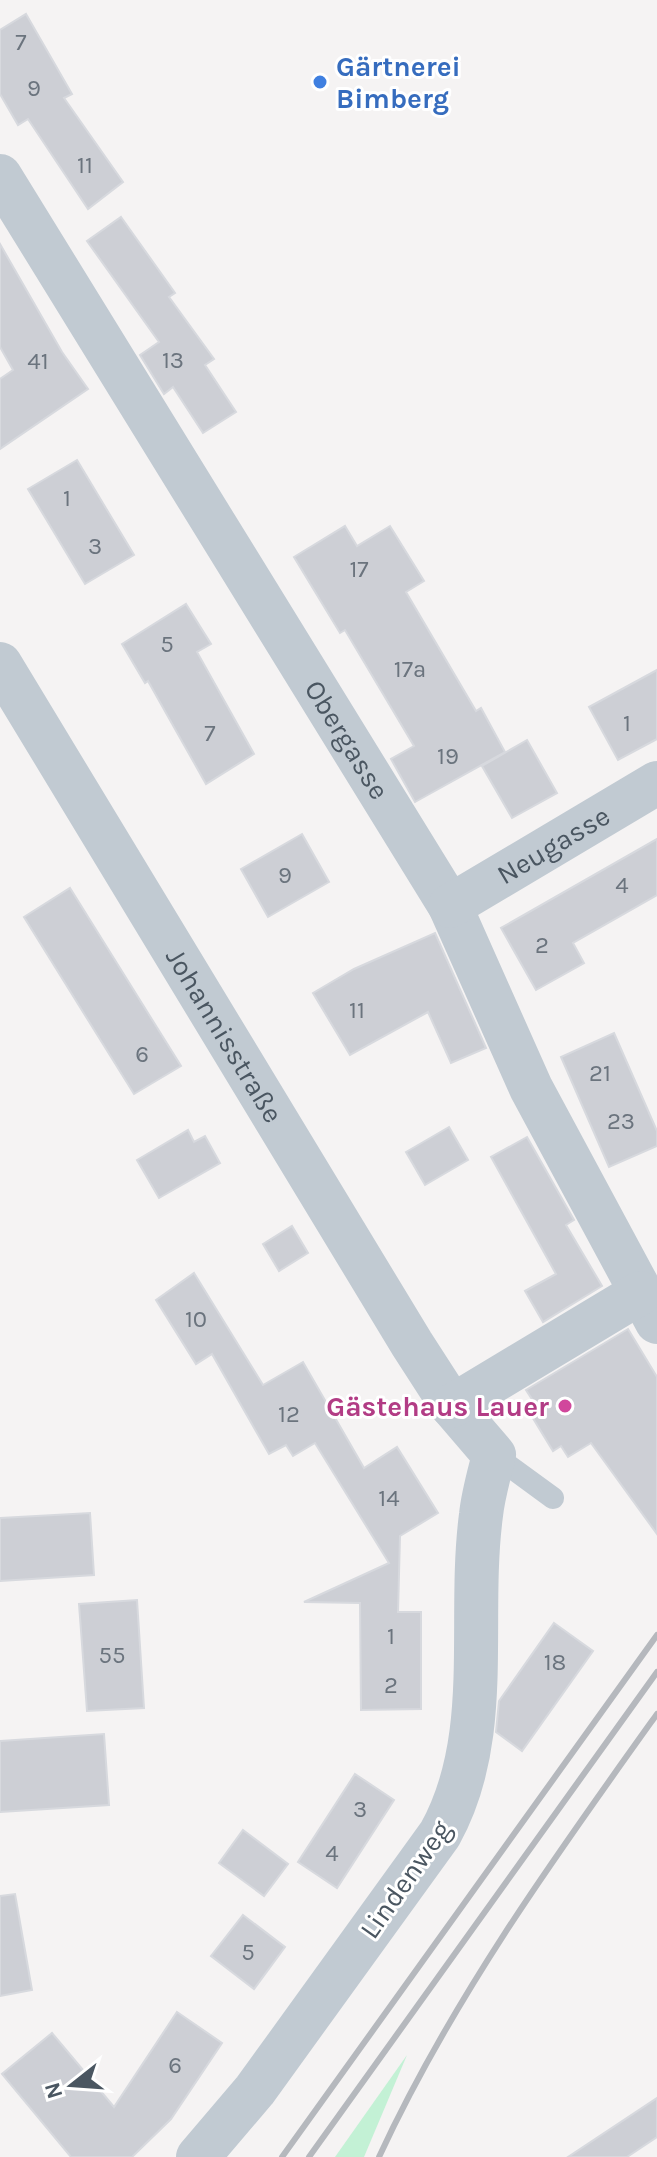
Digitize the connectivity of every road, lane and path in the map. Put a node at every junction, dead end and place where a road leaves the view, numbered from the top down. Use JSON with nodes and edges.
{"nodes":[{"id":1,"x":0,"y":176,"type":"edge"},
{"id":2,"x":0,"y":664,"type":"edge"},
{"id":3,"x":657,"y":783,"type":"edge"},
{"id":4,"x":450,"y":906,"type":"junction"},
{"id":5,"x":648,"y":1308,"type":"edge"},
{"id":6,"x":452,"y":1406,"type":"junction"},
{"id":7,"x":494,"y":1455,"type":"junction"},
{"id":8,"x":553,"y":1498,"type":"dead end"},
{"id":9,"x":198,"y":2157,"type":"edge"}],
"edges":[{"from":1,"to":4,"type":"street","name":"Obergasse"},
{"from":2,"to":6,"type":"street","name":"Johannisstraße"},
{"from":3,"to":4,"type":"street","name":"Neugasse"},
{"from":4,"to":5,"type":"street","name":"Obergasse"},
{"from":5,"to":6,"type":"street"},
{"from":6,"to":7,"type":"street","name":"Johannisstraße"},
{"from":7,"to":8,"type":"lane","name":"Johannisstraße"},
{"from":7,"to":9,"type":"street","name":"Lindenweg"}]}
